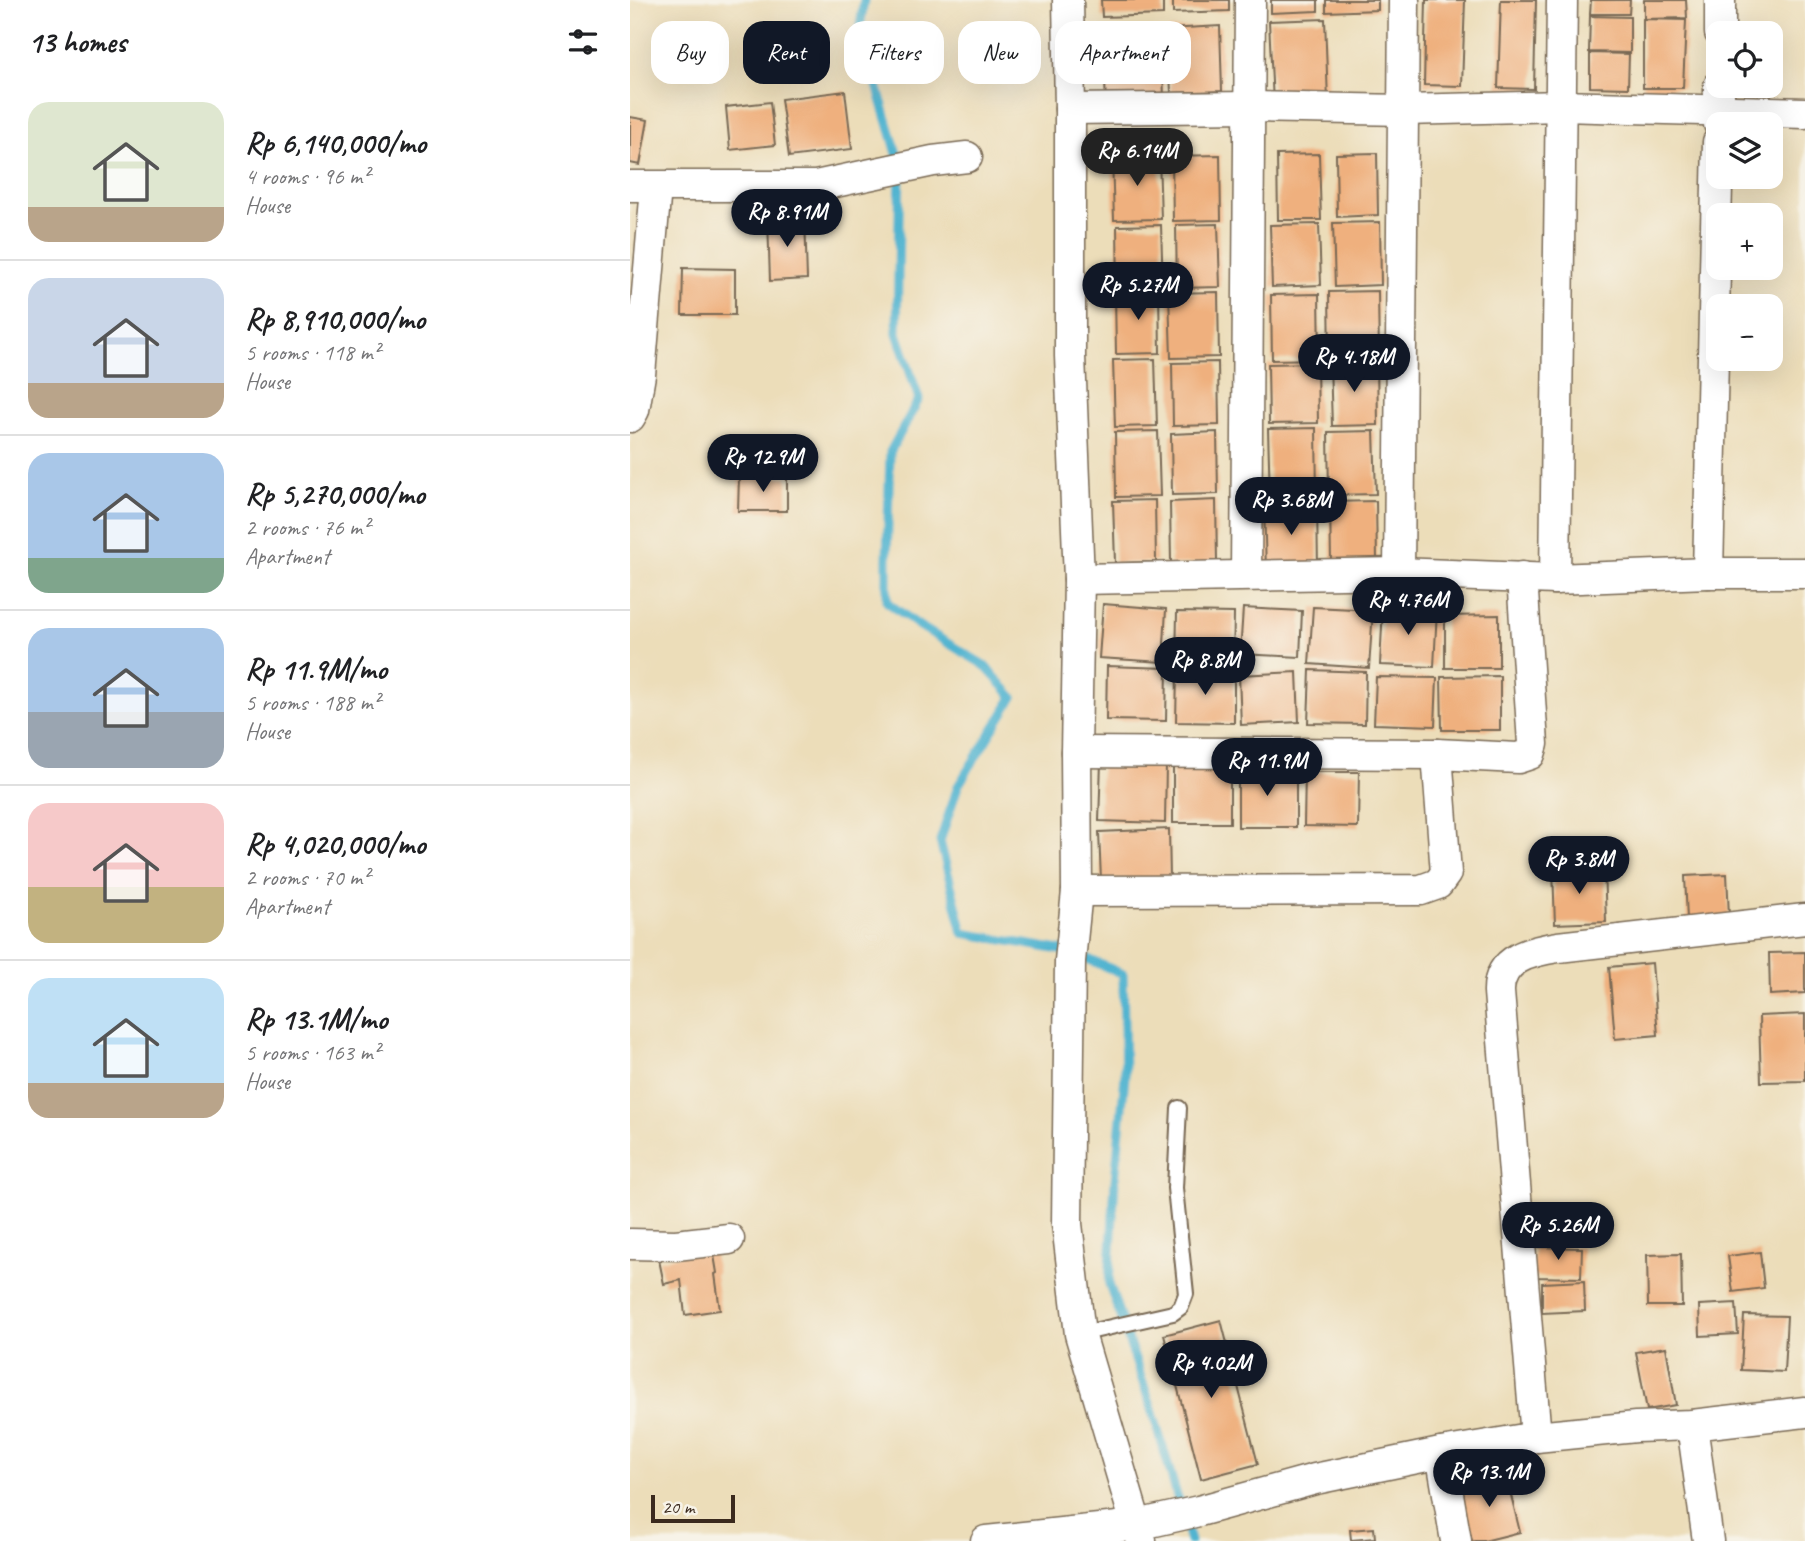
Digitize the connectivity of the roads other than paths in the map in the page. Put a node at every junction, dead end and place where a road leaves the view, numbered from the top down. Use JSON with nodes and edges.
{"nodes":[{"id":1,"x":1068,"y":0,"type":"edge"},
{"id":2,"x":1250,"y":0,"type":"edge"},
{"id":3,"x":1404,"y":0,"type":"edge"},
{"id":4,"x":1562,"y":0,"type":"edge"},
{"id":5,"x":1720,"y":0,"type":"edge"},
{"id":6,"x":1720,"y":21,"type":"edge"},
{"id":7,"x":1561,"y":106,"type":"junction"},
{"id":8,"x":1250,"y":107,"type":"junction"},
{"id":9,"x":1719,"y":107,"type":"edge"},
{"id":10,"x":1070,"y":109,"type":"junction"},
{"id":11,"x":1404,"y":110,"type":"junction"},
{"id":12,"x":1805,"y":113,"type":"edge"},
{"id":13,"x":967,"y":157,"type":"dead end"},
{"id":14,"x":643,"y":186,"type":"edge"},
{"id":15,"x":1717,"y":189,"type":"edge"},
{"id":16,"x":630,"y":417,"type":"edge"},
{"id":17,"x":1399,"y":573,"type":"junction"},
{"id":18,"x":1708,"y":573,"type":"junction"},
{"id":19,"x":1805,"y":573,"type":"edge"},
{"id":20,"x":1247,"y":575,"type":"junction"},
{"id":21,"x":1522,"y":577,"type":"junction"},
{"id":22,"x":1079,"y":579,"type":"junction"},
{"id":23,"x":1555,"y":579,"type":"junction"},
{"id":24,"x":1076,"y":752,"type":"junction"},
{"id":25,"x":1437,"y":754,"type":"junction"},
{"id":26,"x":1077,"y":891,"type":"junction"},
{"id":27,"x":1805,"y":919,"type":"edge"},
{"id":28,"x":1179,"y":1108,"type":"dead end"},
{"id":29,"x":729,"y":1240,"type":"dead end"},
{"id":30,"x":630,"y":1244,"type":"edge"},
{"id":31,"x":1089,"y":1332,"type":"junction"},
{"id":32,"x":1805,"y":1412,"type":"edge"},
{"id":33,"x":1692,"y":1425,"type":"junction"},
{"id":34,"x":1536,"y":1437,"type":"junction"},
{"id":35,"x":1441,"y":1453,"type":"junction"},
{"id":36,"x":1146,"y":1529,"type":"edge"},
{"id":37,"x":986,"y":1541,"type":"edge"},
{"id":38,"x":1456,"y":1541,"type":"edge"},
{"id":39,"x":1708,"y":1541,"type":"edge"}],
"edges":[{"from":1,"to":10,"type":"street"},
{"from":2,"to":8,"type":"street"},
{"from":3,"to":11,"type":"street"},
{"from":4,"to":7,"type":"street"},
{"from":5,"to":6,"type":"street"},
{"from":7,"to":9,"type":"street"},
{"from":7,"to":11,"type":"street"},
{"from":7,"to":23,"type":"street"},
{"from":8,"to":10,"type":"street"},
{"from":8,"to":11,"type":"street"},
{"from":8,"to":20,"type":"street"},
{"from":9,"to":12,"type":"street"},
{"from":10,"to":22,"type":"street"},
{"from":11,"to":17,"type":"street"},
{"from":13,"to":14,"type":"street"},
{"from":14,"to":16,"type":"street"},
{"from":15,"to":18,"type":"street"},
{"from":17,"to":20,"type":"street"},
{"from":17,"to":21,"type":"street"},
{"from":18,"to":19,"type":"street"},
{"from":18,"to":23,"type":"street"},
{"from":20,"to":22,"type":"street"},
{"from":21,"to":23,"type":"street"},
{"from":21,"to":25,"type":"street"},
{"from":22,"to":24,"type":"street"},
{"from":24,"to":25,"type":"street"},
{"from":24,"to":26,"type":"street"},
{"from":25,"to":26,"type":"street"},
{"from":26,"to":31,"type":"street"},
{"from":27,"to":34,"type":"street"},
{"from":28,"to":31,"type":"lane"},
{"from":29,"to":30,"type":"street"},
{"from":31,"to":36,"type":"street"},
{"from":32,"to":33,"type":"street"},
{"from":33,"to":34,"type":"street"},
{"from":33,"to":39,"type":"street"},
{"from":34,"to":35,"type":"street"},
{"from":35,"to":36,"type":"street"},
{"from":35,"to":38,"type":"street"},
{"from":36,"to":37,"type":"street"}]}
